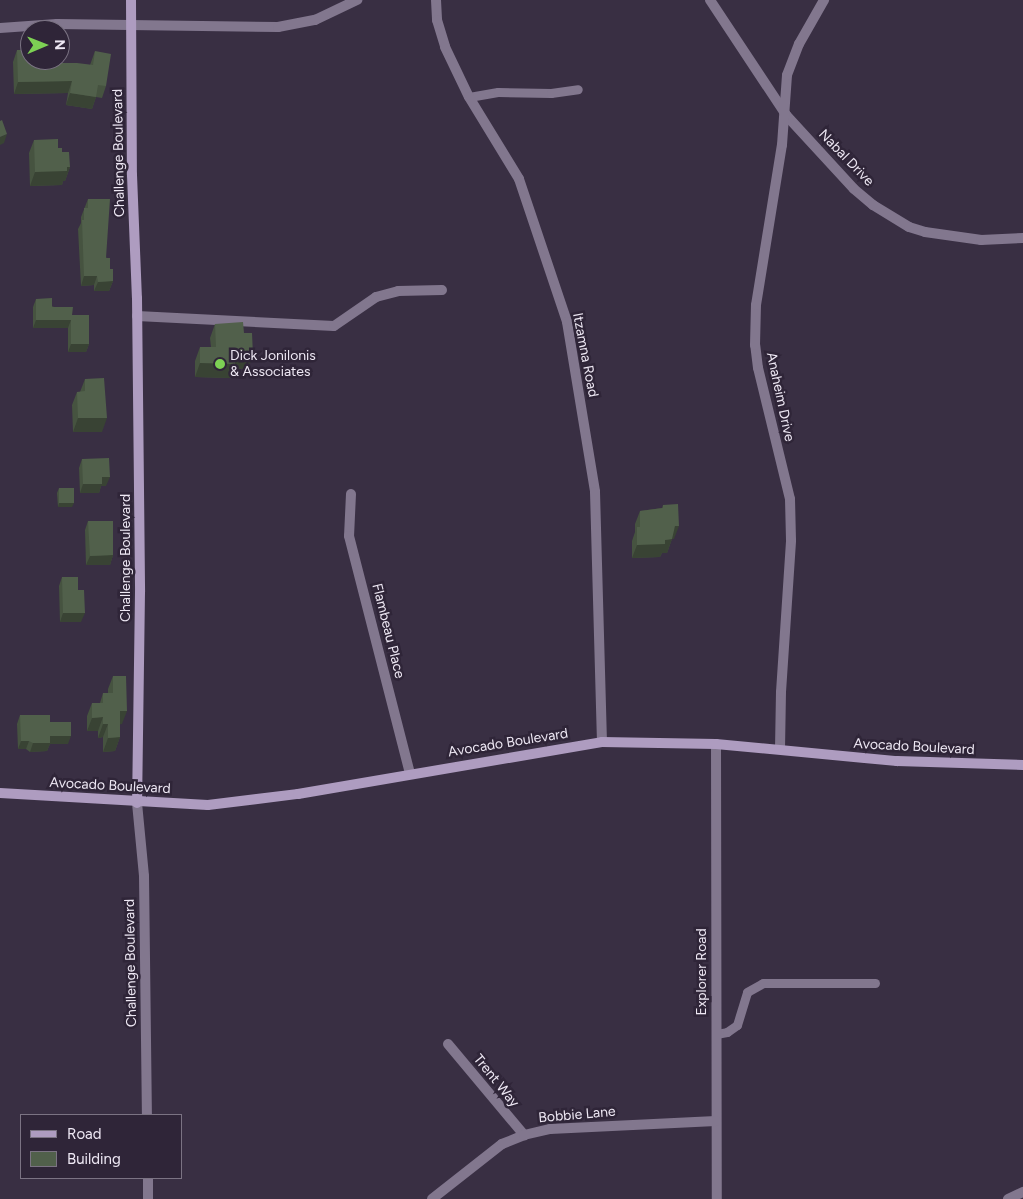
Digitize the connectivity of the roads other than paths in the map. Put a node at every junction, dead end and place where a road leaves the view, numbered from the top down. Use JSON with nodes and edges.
{"nodes":[{"id":1,"x":132,"y":0,"type":"edge"},
{"id":2,"x":357,"y":0,"type":"edge"},
{"id":3,"x":436,"y":0,"type":"edge"},
{"id":4,"x":710,"y":0,"type":"edge"},
{"id":5,"x":824,"y":0,"type":"edge"},
{"id":6,"x":133,"y":24,"type":"junction"},
{"id":7,"x":0,"y":28,"type":"edge"},
{"id":8,"x":578,"y":89,"type":"dead end"},
{"id":9,"x":469,"y":97,"type":"junction"},
{"id":10,"x":786,"y":115,"type":"junction"},
{"id":11,"x":1023,"y":238,"type":"edge"},
{"id":12,"x":442,"y":290,"type":"dead end"},
{"id":13,"x":137,"y":316,"type":"junction"},
{"id":14,"x":351,"y":494,"type":"dead end"},
{"id":15,"x":602,"y":742,"type":"junction"},
{"id":16,"x":716,"y":744,"type":"junction"},
{"id":17,"x":780,"y":749,"type":"junction"},
{"id":18,"x":1023,"y":765,"type":"edge"},
{"id":19,"x":410,"y":773,"type":"junction"},
{"id":20,"x":0,"y":793,"type":"edge"},
{"id":21,"x":137,"y":802,"type":"junction"},
{"id":22,"x":875,"y":983,"type":"dead end"},
{"id":23,"x":716,"y":1034,"type":"junction"},
{"id":24,"x":448,"y":1044,"type":"dead end"},
{"id":25,"x":147,"y":1114,"type":"edge"},
{"id":26,"x":716,"y":1121,"type":"junction"},
{"id":27,"x":524,"y":1136,"type":"junction"},
{"id":28,"x":148,"y":1179,"type":"edge"},
{"id":29,"x":1023,"y":1192,"type":"edge"},
{"id":30,"x":148,"y":1199,"type":"edge"},
{"id":31,"x":432,"y":1199,"type":"edge"},
{"id":32,"x":717,"y":1199,"type":"edge"},
{"id":33,"x":1008,"y":1199,"type":"edge"}],
"edges":[{"from":1,"to":6,"type":"main road","name":"Challenge Boulevard"},
{"from":2,"to":6,"type":"street"},
{"from":3,"to":9,"type":"street","name":"Itzamna Road"},
{"from":4,"to":10,"type":"street","name":"Nabal Drive"},
{"from":5,"to":10,"type":"street","name":"Anaheim Drive"},
{"from":6,"to":7,"type":"street"},
{"from":6,"to":13,"type":"main road","name":"Challenge Boulevard"},
{"from":8,"to":9,"type":"lane"},
{"from":9,"to":15,"type":"street","name":"Itzamna Road"},
{"from":10,"to":11,"type":"street","name":"Nabal Drive"},
{"from":10,"to":17,"type":"street","name":"Anaheim Drive"},
{"from":12,"to":13,"type":"street"},
{"from":13,"to":21,"type":"main road","name":"Challenge Boulevard"},
{"from":14,"to":19,"type":"street","name":"Flambeau Place"},
{"from":15,"to":16,"type":"main road","name":"Avocado Boulevard"},
{"from":15,"to":19,"type":"main road","name":"Avocado Boulevard"},
{"from":16,"to":17,"type":"main road","name":"Avocado Boulevard"},
{"from":16,"to":23,"type":"street","name":"Explorer Road"},
{"from":17,"to":18,"type":"main road","name":"Avocado Boulevard"},
{"from":19,"to":21,"type":"main road","name":"Avocado Boulevard"},
{"from":20,"to":21,"type":"main road","name":"Avocado Boulevard"},
{"from":21,"to":25,"type":"street","name":"Challenge Boulevard"},
{"from":22,"to":23,"type":"lane"},
{"from":23,"to":26,"type":"street","name":"Explorer Road"},
{"from":24,"to":27,"type":"street","name":"Trent Way"},
{"from":26,"to":27,"type":"street","name":"Bobbie Lane"},
{"from":26,"to":32,"type":"street","name":"Explorer Road"},
{"from":27,"to":31,"type":"street","name":"Bobbie Lane"},
{"from":28,"to":30,"type":"street"},
{"from":29,"to":33,"type":"street"}]}
